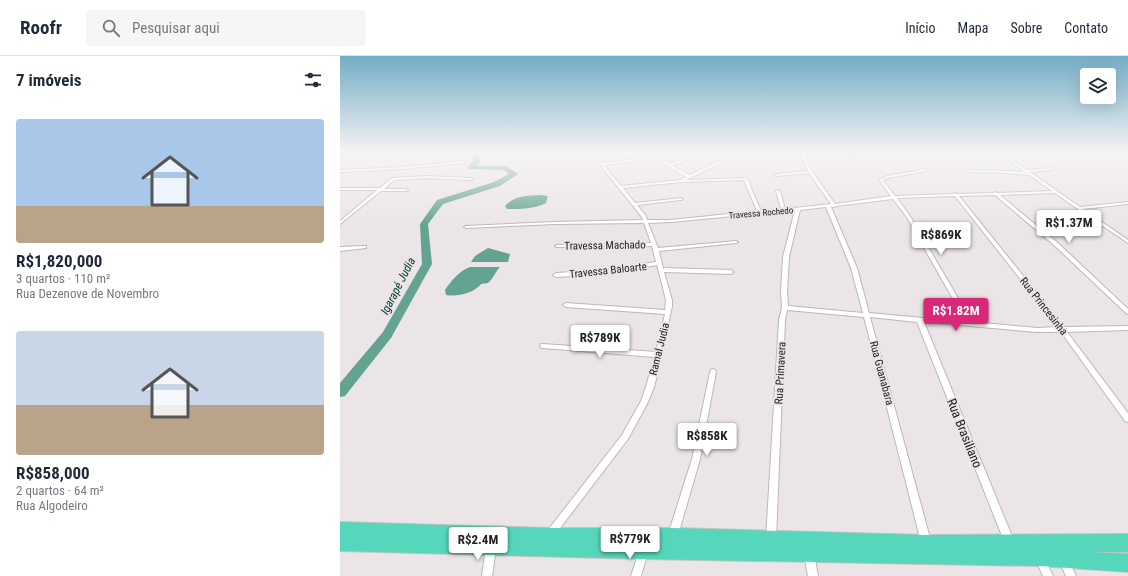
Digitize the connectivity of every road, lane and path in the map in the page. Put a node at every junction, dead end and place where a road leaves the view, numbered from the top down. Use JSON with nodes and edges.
{"nodes":[{"id":1,"x":418,"y":177,"type":"edge"},
{"id":2,"x":432,"y":177,"type":"edge"},
{"id":3,"x":611,"y":177,"type":"edge"},
{"id":4,"x":689,"y":177,"type":"edge"},
{"id":5,"x":813,"y":177,"type":"edge"},
{"id":6,"x":890,"y":177,"type":"edge"},
{"id":7,"x":1036,"y":177,"type":"edge"},
{"id":8,"x":471,"y":179,"type":"dead end"},
{"id":9,"x":681,"y":181,"type":"junction"},
{"id":10,"x":619,"y":187,"type":"junction"},
{"id":11,"x":380,"y":189,"type":"junction"},
{"id":12,"x":340,"y":190,"type":"edge"},
{"id":13,"x":406,"y":190,"type":"dead end"},
{"id":14,"x":778,"y":191,"type":"dead end"},
{"id":15,"x":1056,"y":192,"type":"junction"},
{"id":16,"x":995,"y":193,"type":"junction"},
{"id":17,"x":956,"y":194,"type":"junction"},
{"id":18,"x":895,"y":197,"type":"junction"},
{"id":19,"x":680,"y":199,"type":"dead end"},
{"id":20,"x":1128,"y":203,"type":"edge"},
{"id":21,"x":634,"y":204,"type":"junction"},
{"id":22,"x":831,"y":206,"type":"junction"},
{"id":23,"x":1079,"y":208,"type":"junction"},
{"id":24,"x":784,"y":210,"type":"junction"},
{"id":25,"x":798,"y":210,"type":"junction"},
{"id":26,"x":760,"y":213,"type":"junction"},
{"id":27,"x":646,"y":222,"type":"junction"},
{"id":28,"x":340,"y":223,"type":"edge"},
{"id":29,"x":1104,"y":225,"type":"junction"},
{"id":30,"x":466,"y":227,"type":"dead end"},
{"id":31,"x":1038,"y":227,"type":"junction"},
{"id":32,"x":736,"y":242,"type":"dead end"},
{"id":33,"x":1128,"y":242,"type":"edge"},
{"id":34,"x":557,"y":246,"type":"dead end"},
{"id":35,"x":364,"y":247,"type":"dead end"},
{"id":36,"x":654,"y":247,"type":"junction"},
{"id":37,"x":340,"y":249,"type":"edge"},
{"id":38,"x":660,"y":267,"type":"junction"},
{"id":39,"x":731,"y":272,"type":"dead end"},
{"id":40,"x":556,"y":275,"type":"dead end"},
{"id":41,"x":566,"y":306,"type":"dead end"},
{"id":42,"x":785,"y":308,"type":"junction"},
{"id":43,"x":668,"y":312,"type":"junction"},
{"id":44,"x":1128,"y":312,"type":"edge"},
{"id":45,"x":867,"y":315,"type":"junction"},
{"id":46,"x":920,"y":321,"type":"junction"},
{"id":47,"x":970,"y":324,"type":"junction"},
{"id":48,"x":1128,"y":328,"type":"edge"},
{"id":49,"x":1063,"y":330,"type":"junction"},
{"id":50,"x":543,"y":346,"type":"dead end"},
{"id":51,"x":659,"y":355,"type":"junction"},
{"id":52,"x":713,"y":372,"type":"dead end"},
{"id":53,"x":1128,"y":420,"type":"edge"},
{"id":54,"x":340,"y":530,"type":"edge"},
{"id":55,"x":549,"y":536,"type":"junction"},
{"id":56,"x":673,"y":536,"type":"junction"},
{"id":57,"x":771,"y":539,"type":"junction"},
{"id":58,"x":340,"y":542,"type":"edge"},
{"id":59,"x":1128,"y":543,"type":"edge"},
{"id":60,"x":927,"y":544,"type":"junction"},
{"id":61,"x":1010,"y":544,"type":"junction"},
{"id":62,"x":492,"y":547,"type":"junction"},
{"id":63,"x":644,"y":550,"type":"junction"},
{"id":64,"x":1128,"y":552,"type":"edge"},
{"id":65,"x":809,"y":553,"type":"junction"},
{"id":66,"x":1039,"y":557,"type":"junction"},
{"id":67,"x":1063,"y":558,"type":"junction"},
{"id":68,"x":1128,"y":563,"type":"edge"},
{"id":69,"x":487,"y":576,"type":"edge"},
{"id":70,"x":636,"y":576,"type":"edge"},
{"id":71,"x":813,"y":576,"type":"edge"},
{"id":72,"x":1048,"y":576,"type":"edge"},
{"id":73,"x":1071,"y":576,"type":"edge"}],
"edges":[{"from":1,"to":11,"type":"street"},
{"from":2,"to":8,"type":"street"},
{"from":3,"to":10,"type":"street","name":"Ramal Judia"},
{"from":4,"to":9,"type":"street"},
{"from":5,"to":22,"type":"street","name":"Rua Guanabara"},
{"from":6,"to":18,"type":"street"},
{"from":7,"to":15,"type":"street"},
{"from":9,"to":10,"type":"street"},
{"from":9,"to":26,"type":"street"},
{"from":10,"to":21,"type":"street","name":"Ramal Judia"},
{"from":11,"to":12,"type":"street"},
{"from":11,"to":13,"type":"street"},
{"from":11,"to":28,"type":"street"},
{"from":14,"to":24,"type":"street"},
{"from":15,"to":16,"type":"street","name":"Travessa Rochedo"},
{"from":15,"to":23,"type":"street"},
{"from":16,"to":17,"type":"street","name":"Travessa Rochedo"},
{"from":16,"to":31,"type":"street"},
{"from":17,"to":18,"type":"street","name":"Travessa Rochedo"},
{"from":17,"to":49,"type":"street","name":"Rua Princesinha"},
{"from":18,"to":22,"type":"street","name":"Travessa Rochedo"},
{"from":18,"to":47,"type":"street"},
{"from":19,"to":21,"type":"street"},
{"from":20,"to":23,"type":"street"},
{"from":21,"to":27,"type":"street","name":"Ramal Judia"},
{"from":22,"to":25,"type":"street","name":"Travessa Rochedo"},
{"from":22,"to":45,"type":"street","name":"Rua Guanabara"},
{"from":23,"to":29,"type":"street"},
{"from":24,"to":25,"type":"street","name":"Travessa Rochedo"},
{"from":24,"to":26,"type":"street","name":"Travessa Rochedo"},
{"from":25,"to":42,"type":"street","name":"Rua Primavera"},
{"from":26,"to":27,"type":"street","name":"Travessa Rochedo"},
{"from":27,"to":30,"type":"street","name":"Travessa Rochedo"},
{"from":27,"to":36,"type":"street","name":"Ramal Judia"},
{"from":29,"to":31,"type":"street"},
{"from":29,"to":33,"type":"street"},
{"from":31,"to":44,"type":"street"},
{"from":32,"to":36,"type":"street"},
{"from":34,"to":36,"type":"street","name":"Travessa Machado"},
{"from":35,"to":37,"type":"street"},
{"from":36,"to":38,"type":"street","name":"Ramal Judia"},
{"from":38,"to":39,"type":"street"},
{"from":38,"to":40,"type":"street","name":"Travessa Baloarte"},
{"from":38,"to":43,"type":"street","name":"Ramal Judia"},
{"from":41,"to":43,"type":"street"},
{"from":42,"to":45,"type":"street"},
{"from":42,"to":57,"type":"street","name":"Rua Primavera"},
{"from":43,"to":51,"type":"street","name":"Ramal Judia"},
{"from":45,"to":46,"type":"street"},
{"from":45,"to":60,"type":"street","name":"Rua Guanabara"},
{"from":46,"to":47,"type":"street"},
{"from":46,"to":61,"type":"street","name":"Rua Brasiliano"},
{"from":47,"to":49,"type":"street"},
{"from":48,"to":49,"type":"street"},
{"from":49,"to":53,"type":"street","name":"Rua Princesinha"},
{"from":50,"to":51,"type":"street"},
{"from":51,"to":55,"type":"street","name":"Ramal Judia"},
{"from":52,"to":56,"type":"street"},
{"from":54,"to":55,"type":"highway"},
{"from":55,"to":56,"type":"highway"},
{"from":56,"to":57,"type":"highway"},
{"from":57,"to":60,"type":"highway"},
{"from":58,"to":62,"type":"highway"},
{"from":59,"to":61,"type":"highway"},
{"from":59,"to":64,"type":"highway"},
{"from":60,"to":61,"type":"highway"},
{"from":62,"to":63,"type":"highway"},
{"from":62,"to":69,"type":"street"},
{"from":63,"to":65,"type":"highway"},
{"from":63,"to":70,"type":"street"},
{"from":65,"to":66,"type":"highway"},
{"from":65,"to":71,"type":"street"},
{"from":66,"to":67,"type":"highway"},
{"from":66,"to":72,"type":"street"},
{"from":67,"to":68,"type":"highway"},
{"from":67,"to":73,"type":"street"}]}
